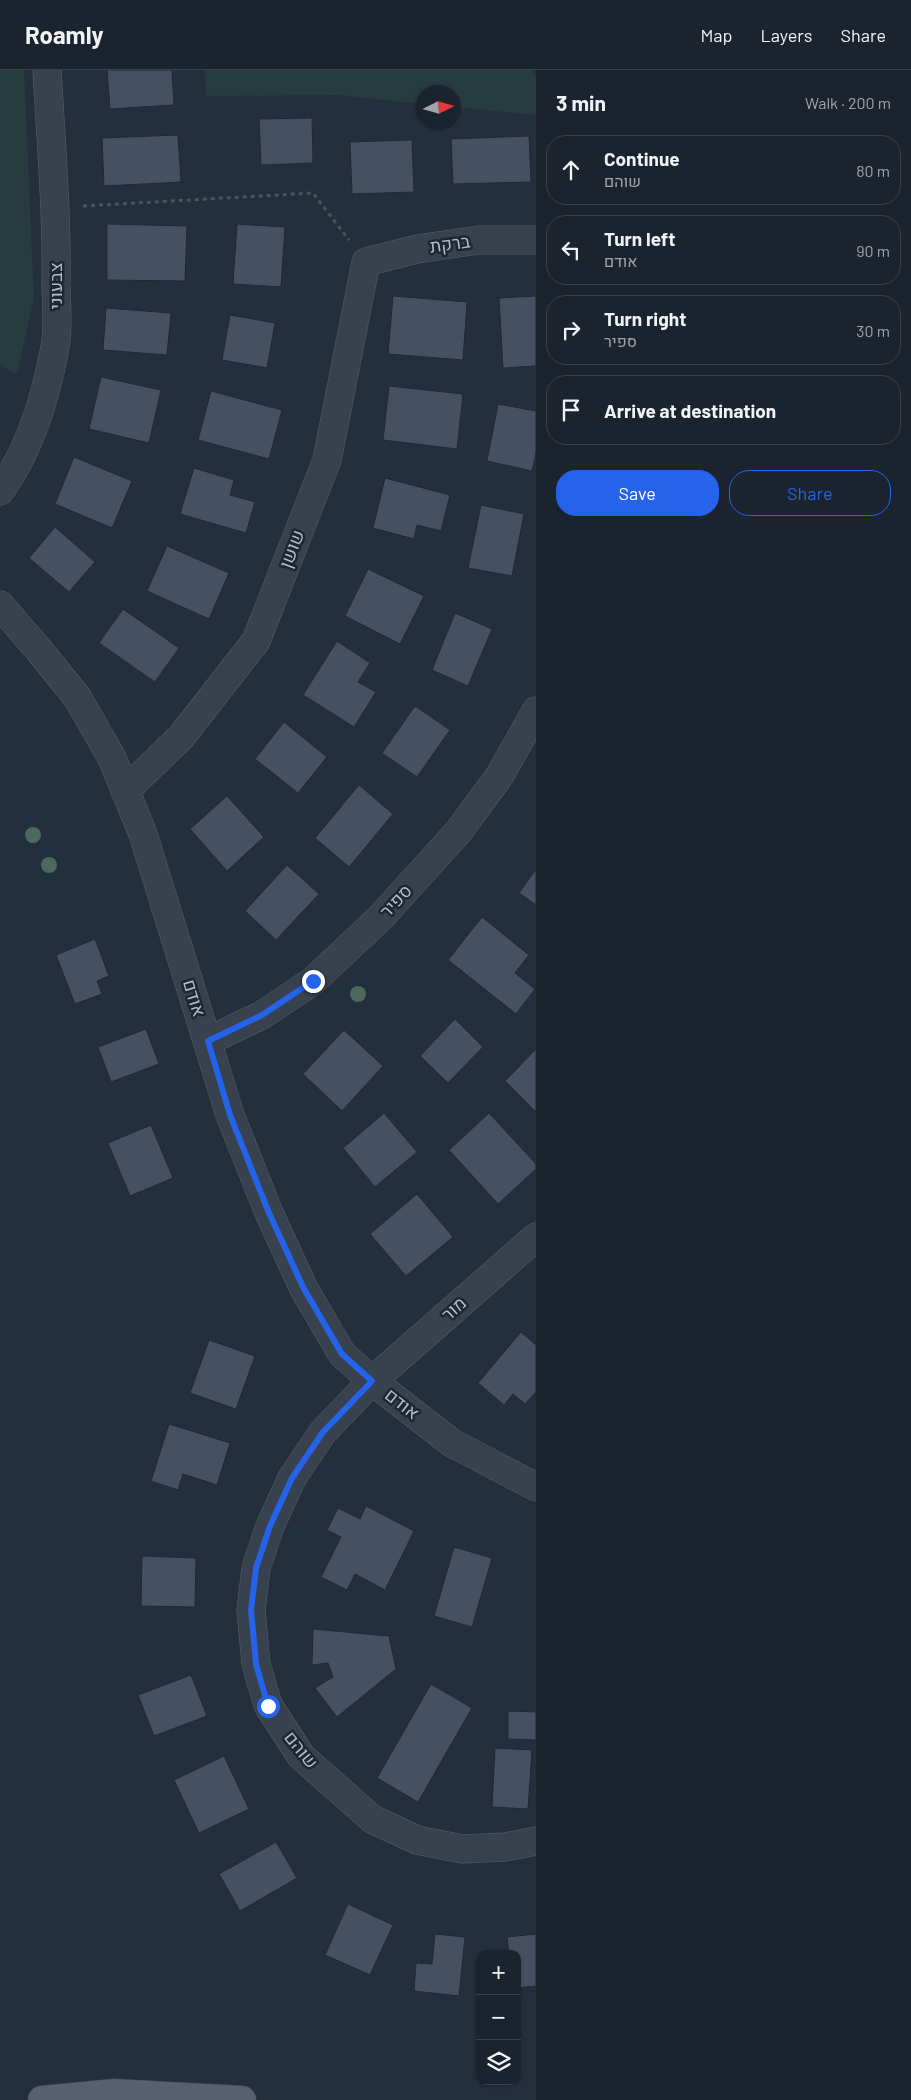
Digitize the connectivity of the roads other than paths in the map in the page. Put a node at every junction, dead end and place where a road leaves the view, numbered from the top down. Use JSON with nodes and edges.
{"nodes":[{"id":1,"x":47,"y":70,"type":"edge"},
{"id":2,"x":536,"y":240,"type":"edge"},
{"id":3,"x":366,"y":262,"type":"joint"},
{"id":4,"x":0,"y":491,"type":"edge"},
{"id":5,"x":0,"y":605,"type":"edge"},
{"id":6,"x":536,"y":711,"type":"edge"},
{"id":7,"x":125,"y":791,"type":"junction"},
{"id":8,"x":208,"y":1041,"type":"junction"},
{"id":9,"x":536,"y":1237,"type":"edge"},
{"id":10,"x":372,"y":1381,"type":"junction"},
{"id":11,"x":536,"y":1487,"type":"edge"},
{"id":12,"x":536,"y":1842,"type":"edge"},
{"id":13,"x":42,"y":2100,"type":"edge"},
{"id":14,"x":242,"y":2100,"type":"edge"}],
"edges":[{"from":1,"to":4,"type":"street","name":"צבעוני"},
{"from":2,"to":3,"type":"street","name":"ברקת"},
{"from":3,"to":7,"type":"street","name":"שושן"},
{"from":5,"to":7,"type":"street","name":"אודם"},
{"from":6,"to":8,"type":"street","name":"ספיר"},
{"from":7,"to":8,"type":"street","name":"אודם"},
{"from":8,"to":10,"type":"street","name":"אודם"},
{"from":9,"to":10,"type":"street","name":"מור"},
{"from":10,"to":11,"type":"street","name":"אודם"},
{"from":10,"to":12,"type":"street","name":"שוהם"},
{"from":13,"to":14,"type":"main road"}]}
